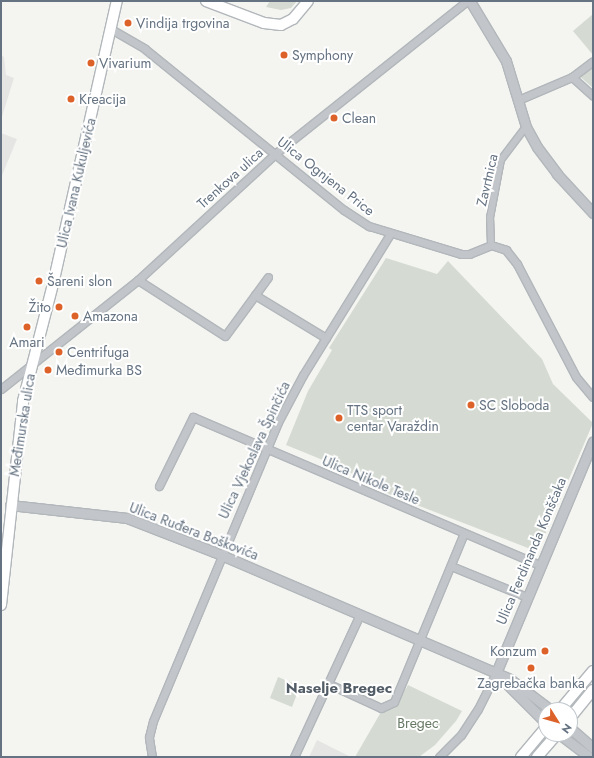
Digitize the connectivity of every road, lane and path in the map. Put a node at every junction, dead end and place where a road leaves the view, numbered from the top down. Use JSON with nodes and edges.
{"nodes":[{"id":1,"x":117,"y":1,"type":"edge"},
{"id":2,"x":206,"y":1,"type":"edge"},
{"id":3,"x":308,"y":1,"type":"edge"},
{"id":4,"x":467,"y":1,"type":"edge"},
{"id":5,"x":470,"y":1,"type":"edge"},
{"id":6,"x":111,"y":29,"type":"junction"},
{"id":7,"x":593,"y":61,"type":"edge"},
{"id":8,"x":572,"y":77,"type":"junction"},
{"id":9,"x":593,"y":96,"type":"edge"},
{"id":10,"x":518,"y":100,"type":"junction"},
{"id":11,"x":526,"y":127,"type":"junction"},
{"id":12,"x":276,"y":153,"type":"junction"},
{"id":13,"x":593,"y":213,"type":"edge"},
{"id":14,"x":390,"y":234,"type":"junction"},
{"id":15,"x":491,"y":245,"type":"junction"},
{"id":16,"x":268,"y":277,"type":"dead end"},
{"id":17,"x":138,"y":280,"type":"junction"},
{"id":18,"x":255,"y":295,"type":"junction"},
{"id":19,"x":326,"y":338,"type":"junction"},
{"id":20,"x":32,"y":364,"type":"junction"},
{"id":21,"x":1,"y":390,"type":"edge"},
{"id":22,"x":593,"y":398,"type":"edge"},
{"id":23,"x":593,"y":441,"type":"edge"},
{"id":24,"x":266,"y":450,"type":"junction"},
{"id":25,"x":159,"y":486,"type":"dead end"},
{"id":26,"x":6,"y":505,"type":"edge"},
{"id":27,"x":464,"y":533,"type":"junction"},
{"id":28,"x":221,"y":555,"type":"junction"},
{"id":29,"x":540,"y":565,"type":"junction"},
{"id":30,"x":452,"y":566,"type":"junction"},
{"id":31,"x":527,"y":598,"type":"junction"},
{"id":32,"x":1,"y":605,"type":"edge"},
{"id":33,"x":360,"y":614,"type":"junction"},
{"id":34,"x":420,"y":639,"type":"junction"},
{"id":35,"x":593,"y":671,"type":"edge"},
{"id":36,"x":496,"y":673,"type":"junction"},
{"id":37,"x":329,"y":684,"type":"junction"},
{"id":38,"x":593,"y":690,"type":"edge"},
{"id":39,"x":540,"y":702,"type":"edge"},
{"id":40,"x":567,"y":702,"type":"edge"},
{"id":41,"x":578,"y":708,"type":"edge"},
{"id":42,"x":538,"y":715,"type":"edge"},
{"id":43,"x":578,"y":735,"type":"edge"},
{"id":44,"x":538,"y":737,"type":"edge"},
{"id":45,"x":551,"y":742,"type":"edge"},
{"id":46,"x":569,"y":742,"type":"edge"},
{"id":47,"x":593,"y":748,"type":"edge"},
{"id":48,"x":152,"y":757,"type":"edge"},
{"id":49,"x":294,"y":757,"type":"edge"},
{"id":50,"x":438,"y":757,"type":"edge"},
{"id":51,"x":521,"y":757,"type":"edge"},
{"id":52,"x":537,"y":757,"type":"edge"},
{"id":53,"x":589,"y":757,"type":"edge"}],
"edges":[{"from":1,"to":6,"type":"main road","name":"Ulica Ivana Kukuljevića"},
{"from":2,"to":3,"type":"main road"},
{"from":4,"to":12,"type":"street","name":"Trenkova ulica"},
{"from":5,"to":10,"type":"street"},
{"from":6,"to":12,"type":"street","name":"Ulica Ognjena Price"},
{"from":6,"to":20,"type":"main road","name":"Ulica Ivana Kukuljevića"},
{"from":7,"to":8,"type":"street"},
{"from":8,"to":9,"type":"street"},
{"from":8,"to":10,"type":"street"},
{"from":10,"to":11,"type":"street"},
{"from":11,"to":13,"type":"street"},
{"from":11,"to":15,"type":"street","name":"Zavrtnica"},
{"from":12,"to":14,"type":"street","name":"Ulica Ognjena Price"},
{"from":12,"to":17,"type":"street","name":"Trenkova ulica"},
{"from":14,"to":15,"type":"street","name":"Ulica Ognjena Price"},
{"from":14,"to":19,"type":"street","name":"Ulica Vjekoslava Špinčića"},
{"from":15,"to":22,"type":"street"},
{"from":16,"to":18,"type":"street"},
{"from":17,"to":18,"type":"street"},
{"from":17,"to":20,"type":"street","name":"Trenkova ulica"},
{"from":18,"to":19,"type":"street"},
{"from":19,"to":24,"type":"street","name":"Ulica Vjekoslava Špinčića"},
{"from":20,"to":21,"type":"street","name":"Trenkova ulica"},
{"from":20,"to":26,"type":"main road","name":"Međimurska ulica"},
{"from":23,"to":29,"type":"street","name":"Ulica Ferdinanda Konščaka"},
{"from":24,"to":25,"type":"street","name":"Ulica Nikole Tesle"},
{"from":24,"to":27,"type":"street","name":"Ulica Nikole Tesle"},
{"from":24,"to":28,"type":"street","name":"Ulica Vjekoslava Špinčića"},
{"from":26,"to":28,"type":"street","name":"Ulica Ruđera Boškovića"},
{"from":26,"to":32,"type":"main road","name":"Međimurska ulica"},
{"from":27,"to":29,"type":"street","name":"Ulica Nikole Tesle"},
{"from":27,"to":30,"type":"street"},
{"from":28,"to":33,"type":"street","name":"Ulica Ruđera Boškovića"},
{"from":28,"to":48,"type":"street","name":"Ulica Vjekoslava Špinčića"},
{"from":29,"to":31,"type":"street","name":"Ulica Ferdinanda Konščaka"},
{"from":30,"to":31,"type":"street"},
{"from":30,"to":34,"type":"street"},
{"from":31,"to":36,"type":"street","name":"Ulica Ferdinanda Konščaka"},
{"from":33,"to":34,"type":"street","name":"Ulica Ruđera Boškovića"},
{"from":33,"to":37,"type":"street"},
{"from":34,"to":36,"type":"street","name":"Ulica Ruđera Boškovića"},
{"from":34,"to":37,"type":"street"},
{"from":35,"to":40,"type":"main road"},
{"from":36,"to":39,"type":"street","name":"Ulica Ruđera Boškovića"},
{"from":36,"to":42,"type":"street","name":"Ulica Ruđera Boškovića"},
{"from":36,"to":50,"type":"street"},
{"from":37,"to":49,"type":"street"},
{"from":38,"to":41,"type":"main road"},
{"from":43,"to":47,"type":"street"},
{"from":44,"to":51,"type":"main road"},
{"from":45,"to":52,"type":"main road"},
{"from":46,"to":53,"type":"street"}]}
